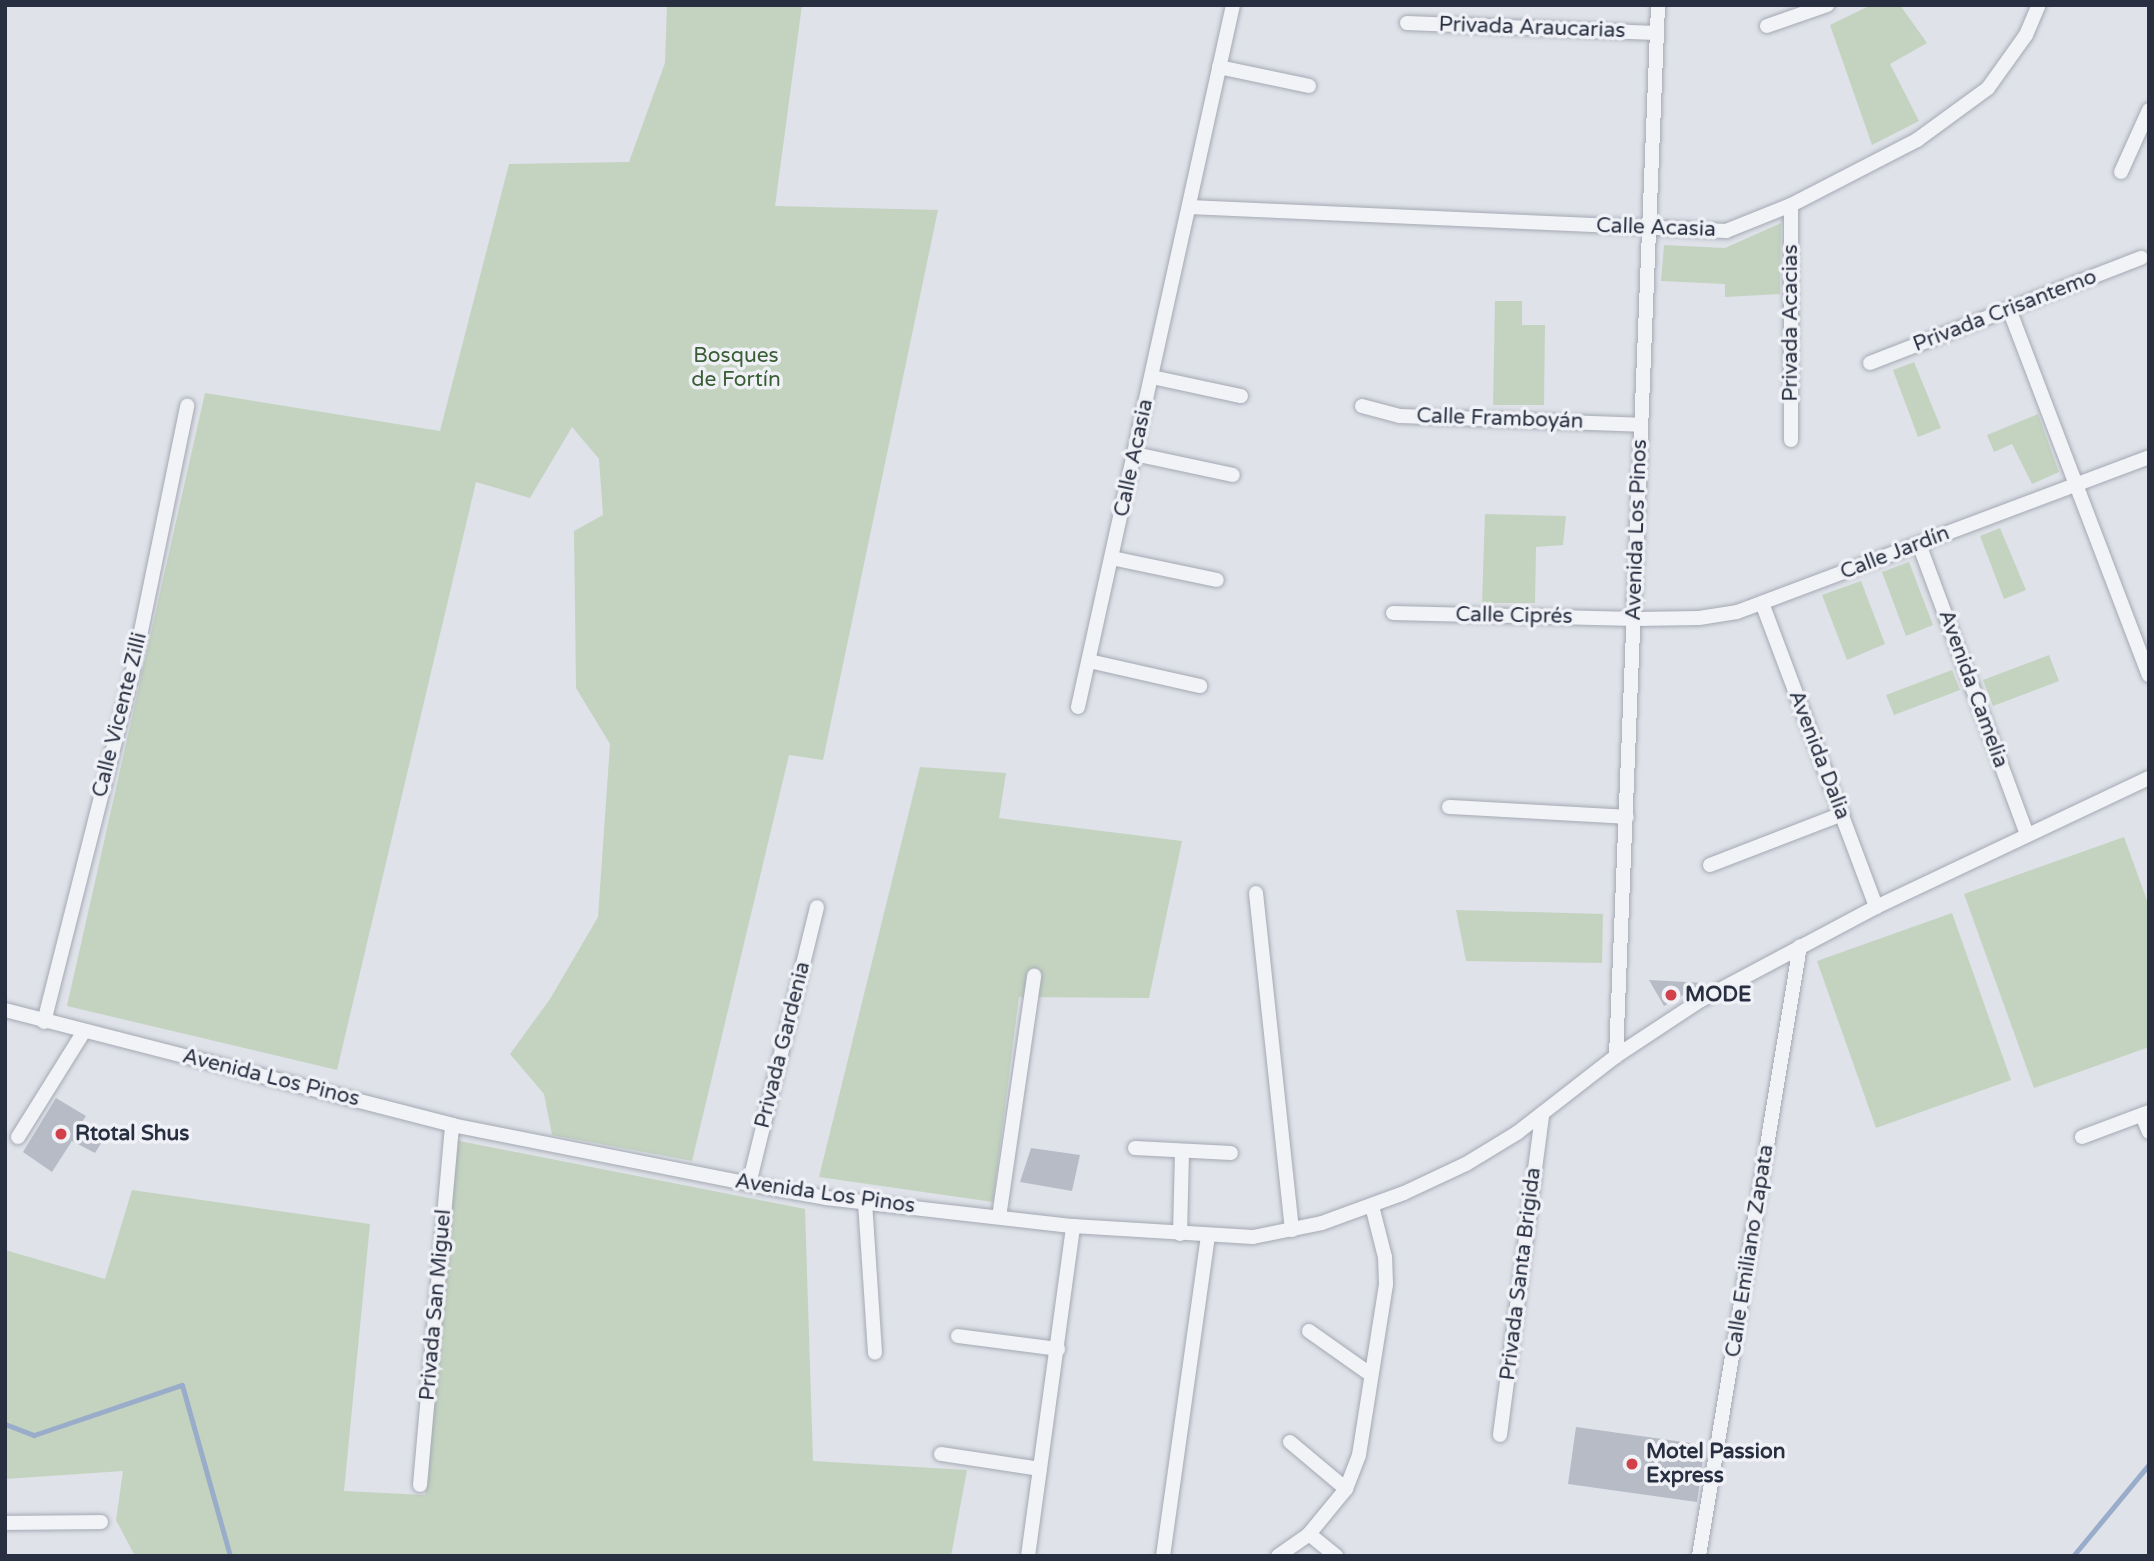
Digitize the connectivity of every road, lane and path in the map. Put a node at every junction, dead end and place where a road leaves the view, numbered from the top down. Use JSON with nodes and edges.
{"nodes":[{"id":1,"x":1233,"y":5,"type":"edge"},
{"id":2,"x":1658,"y":5,"type":"edge"},
{"id":3,"x":1827,"y":5,"type":"edge"},
{"id":4,"x":2039,"y":5,"type":"edge"},
{"id":5,"x":1407,"y":23,"type":"dead end"},
{"id":6,"x":1768,"y":26,"type":"dead end"},
{"id":7,"x":1656,"y":33,"type":"junction"},
{"id":8,"x":1219,"y":67,"type":"junction"},
{"id":9,"x":1310,"y":86,"type":"dead end"},
{"id":10,"x":2149,"y":110,"type":"edge"},
{"id":11,"x":2121,"y":172,"type":"dead end"},
{"id":12,"x":1791,"y":205,"type":"junction"},
{"id":13,"x":1189,"y":207,"type":"junction"},
{"id":14,"x":1651,"y":228,"type":"junction"},
{"id":15,"x":2141,"y":258,"type":"dead end"},
{"id":16,"x":2009,"y":309,"type":"junction"},
{"id":17,"x":1870,"y":363,"type":"dead end"},
{"id":18,"x":1152,"y":377,"type":"junction"},
{"id":19,"x":1241,"y":396,"type":"dead end"},
{"id":20,"x":187,"y":406,"type":"dead end"},
{"id":21,"x":1362,"y":406,"type":"dead end"},
{"id":22,"x":1640,"y":425,"type":"junction"},
{"id":23,"x":1791,"y":440,"type":"dead end"},
{"id":24,"x":1135,"y":454,"type":"junction"},
{"id":25,"x":2149,"y":457,"type":"edge"},
{"id":26,"x":1233,"y":475,"type":"dead end"},
{"id":27,"x":2077,"y":483,"type":"junction"},
{"id":28,"x":1919,"y":544,"type":"junction"},
{"id":29,"x":1112,"y":558,"type":"junction"},
{"id":30,"x":1217,"y":580,"type":"dead end"},
{"id":31,"x":1762,"y":603,"type":"junction"},
{"id":32,"x":1393,"y":613,"type":"dead end"},
{"id":33,"x":1634,"y":619,"type":"junction"},
{"id":34,"x":1089,"y":661,"type":"junction"},
{"id":35,"x":2149,"y":675,"type":"edge"},
{"id":36,"x":1200,"y":686,"type":"dead end"},
{"id":37,"x":1078,"y":707,"type":"dead end"},
{"id":38,"x":2149,"y":778,"type":"edge"},
{"id":39,"x":1449,"y":807,"type":"dead end"},
{"id":40,"x":1842,"y":814,"type":"junction"},
{"id":41,"x":1627,"y":817,"type":"junction"},
{"id":42,"x":2027,"y":834,"type":"junction"},
{"id":43,"x":1710,"y":865,"type":"dead end"},
{"id":44,"x":1256,"y":893,"type":"dead end"},
{"id":45,"x":817,"y":907,"type":"dead end"},
{"id":46,"x":1876,"y":907,"type":"junction"},
{"id":47,"x":1800,"y":946,"type":"junction"},
{"id":48,"x":1034,"y":976,"type":"dead end"},
{"id":49,"x":5,"y":1010,"type":"edge"},
{"id":50,"x":44,"y":1022,"type":"junction"},
{"id":51,"x":83,"y":1032,"type":"junction"},
{"id":52,"x":1616,"y":1056,"type":"junction"},
{"id":53,"x":1542,"y":1114,"type":"junction"},
{"id":54,"x":2146,"y":1114,"type":"edge"},
{"id":55,"x":452,"y":1125,"type":"junction"},
{"id":56,"x":2149,"y":1132,"type":"edge"},
{"id":57,"x":18,"y":1137,"type":"dead end"},
{"id":58,"x":2082,"y":1137,"type":"dead end"},
{"id":59,"x":1135,"y":1148,"type":"dead end"},
{"id":60,"x":1182,"y":1151,"type":"junction"},
{"id":61,"x":1231,"y":1153,"type":"dead end"},
{"id":62,"x":750,"y":1184,"type":"junction"},
{"id":63,"x":865,"y":1202,"type":"junction"},
{"id":64,"x":1372,"y":1206,"type":"junction"},
{"id":65,"x":999,"y":1217,"type":"junction"},
{"id":66,"x":1073,"y":1226,"type":"junction"},
{"id":67,"x":1292,"y":1230,"type":"junction"},
{"id":68,"x":1180,"y":1234,"type":"junction"},
{"id":69,"x":1208,"y":1236,"type":"junction"},
{"id":70,"x":1308,"y":1331,"type":"dead end"},
{"id":71,"x":958,"y":1336,"type":"dead end"},
{"id":72,"x":1058,"y":1349,"type":"junction"},
{"id":73,"x":875,"y":1353,"type":"dead end"},
{"id":74,"x":1370,"y":1374,"type":"junction"},
{"id":75,"x":1500,"y":1434,"type":"dead end"},
{"id":76,"x":1290,"y":1442,"type":"dead end"},
{"id":77,"x":941,"y":1454,"type":"dead end"},
{"id":78,"x":1040,"y":1469,"type":"junction"},
{"id":79,"x":420,"y":1485,"type":"dead end"},
{"id":80,"x":1346,"y":1489,"type":"junction"},
{"id":81,"x":101,"y":1522,"type":"dead end"},
{"id":82,"x":5,"y":1523,"type":"edge"},
{"id":83,"x":1309,"y":1534,"type":"junction"},
{"id":84,"x":1028,"y":1556,"type":"edge"},
{"id":85,"x":1163,"y":1556,"type":"edge"},
{"id":86,"x":1278,"y":1556,"type":"edge"},
{"id":87,"x":1336,"y":1556,"type":"edge"},
{"id":88,"x":1699,"y":1556,"type":"edge"}],
"edges":[{"from":1,"to":8,"type":"street","name":"Calle Acasia"},
{"from":2,"to":7,"type":"street","name":"Avenida Los Pinos"},
{"from":3,"to":6,"type":"street"},
{"from":4,"to":12,"type":"street","name":"Calle Acasia"},
{"from":5,"to":7,"type":"street","name":"Privada Araucarias"},
{"from":7,"to":14,"type":"street","name":"Avenida Los Pinos"},
{"from":8,"to":9,"type":"street"},
{"from":8,"to":13,"type":"street","name":"Calle Acasia"},
{"from":10,"to":11,"type":"street"},
{"from":12,"to":14,"type":"street","name":"Calle Acasia"},
{"from":12,"to":23,"type":"street","name":"Privada Acacias"},
{"from":13,"to":14,"type":"street","name":"Calle Acasia"},
{"from":13,"to":18,"type":"street","name":"Calle Acasia"},
{"from":14,"to":22,"type":"street","name":"Avenida Los Pinos"},
{"from":15,"to":16,"type":"street","name":"Privada Crisantemo"},
{"from":16,"to":17,"type":"street","name":"Privada Crisantemo"},
{"from":16,"to":27,"type":"street"},
{"from":18,"to":19,"type":"street"},
{"from":18,"to":24,"type":"street","name":"Calle Acasia"},
{"from":20,"to":50,"type":"street","name":"Calle Vicente Zilli"},
{"from":21,"to":22,"type":"street","name":"Calle Framboyán"},
{"from":22,"to":33,"type":"street","name":"Avenida Los Pinos"},
{"from":24,"to":26,"type":"street"},
{"from":24,"to":29,"type":"street","name":"Calle Acasia"},
{"from":25,"to":27,"type":"street","name":"Calle Jardín"},
{"from":27,"to":28,"type":"street","name":"Calle Jardín"},
{"from":27,"to":35,"type":"street"},
{"from":28,"to":31,"type":"street","name":"Calle Jardín"},
{"from":28,"to":42,"type":"street","name":"Avenida Camelia"},
{"from":29,"to":30,"type":"street"},
{"from":29,"to":34,"type":"street","name":"Calle Acasia"},
{"from":31,"to":33,"type":"street","name":"Calle Jardín"},
{"from":31,"to":40,"type":"street","name":"Avenida Dalia"},
{"from":32,"to":33,"type":"street","name":"Calle Ciprés"},
{"from":33,"to":41,"type":"street","name":"Avenida Los Pinos"},
{"from":34,"to":36,"type":"street"},
{"from":34,"to":37,"type":"street","name":"Calle Acasia"},
{"from":38,"to":42,"type":"street","name":"Avenida Los Pinos"},
{"from":39,"to":41,"type":"street"},
{"from":40,"to":43,"type":"street"},
{"from":40,"to":46,"type":"street","name":"Avenida Dalia"},
{"from":41,"to":52,"type":"street","name":"Avenida Los Pinos"},
{"from":42,"to":46,"type":"street","name":"Avenida Los Pinos"},
{"from":44,"to":67,"type":"street"},
{"from":45,"to":62,"type":"street","name":"Privada Gardenia"},
{"from":46,"to":47,"type":"street","name":"Avenida Los Pinos"},
{"from":47,"to":52,"type":"street","name":"Avenida Los Pinos"},
{"from":47,"to":88,"type":"street","name":"Calle Emiliano Zapata"},
{"from":48,"to":65,"type":"street"},
{"from":49,"to":50,"type":"street","name":"Avenida Los Pinos"},
{"from":50,"to":51,"type":"street","name":"Avenida Los Pinos"},
{"from":51,"to":55,"type":"street","name":"Avenida Los Pinos"},
{"from":51,"to":57,"type":"street"},
{"from":52,"to":53,"type":"street","name":"Avenida Los Pinos"},
{"from":53,"to":64,"type":"street","name":"Avenida Los Pinos"},
{"from":53,"to":75,"type":"street","name":"Privada Santa Brigida"},
{"from":54,"to":56,"type":"street"},
{"from":54,"to":58,"type":"street"},
{"from":55,"to":62,"type":"street","name":"Avenida Los Pinos"},
{"from":55,"to":79,"type":"street","name":"Privada San Miguel"},
{"from":59,"to":60,"type":"street"},
{"from":60,"to":61,"type":"street"},
{"from":60,"to":68,"type":"street"},
{"from":62,"to":63,"type":"street","name":"Avenida Los Pinos"},
{"from":63,"to":65,"type":"street","name":"Avenida Los Pinos"},
{"from":63,"to":73,"type":"street"},
{"from":64,"to":67,"type":"street","name":"Avenida Los Pinos"},
{"from":64,"to":74,"type":"street"},
{"from":65,"to":66,"type":"street","name":"Avenida Los Pinos"},
{"from":66,"to":68,"type":"street","name":"Avenida Los Pinos"},
{"from":66,"to":72,"type":"street"},
{"from":67,"to":69,"type":"street","name":"Avenida Los Pinos"},
{"from":68,"to":69,"type":"street","name":"Avenida Los Pinos"},
{"from":69,"to":85,"type":"street"},
{"from":70,"to":74,"type":"street"},
{"from":71,"to":72,"type":"street"},
{"from":72,"to":78,"type":"street"},
{"from":74,"to":80,"type":"street"},
{"from":76,"to":80,"type":"street"},
{"from":77,"to":78,"type":"street"},
{"from":78,"to":84,"type":"street"},
{"from":80,"to":83,"type":"street"},
{"from":81,"to":82,"type":"street"},
{"from":83,"to":86,"type":"street"},
{"from":83,"to":87,"type":"street"}]}
